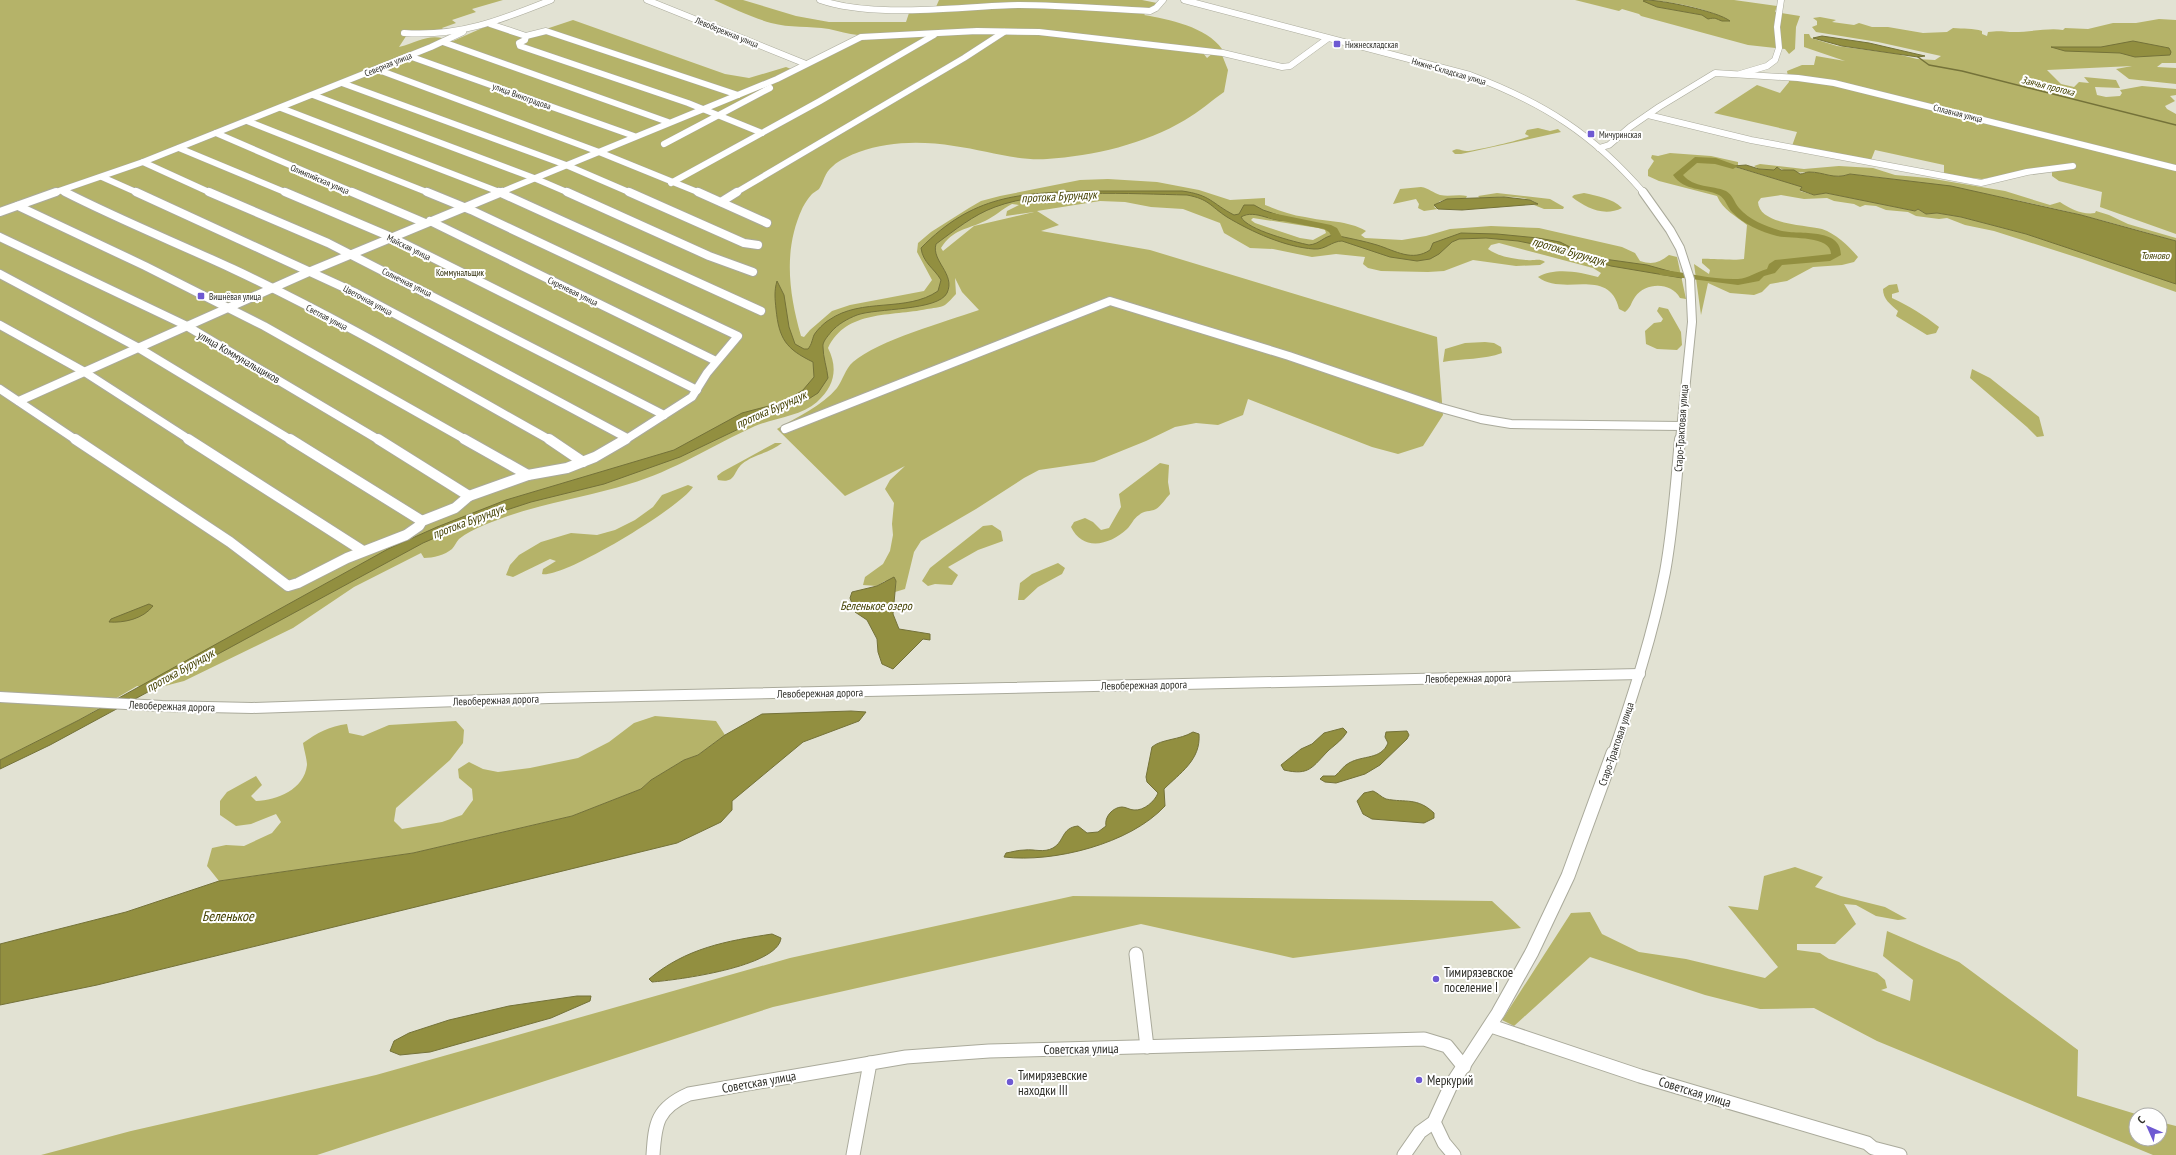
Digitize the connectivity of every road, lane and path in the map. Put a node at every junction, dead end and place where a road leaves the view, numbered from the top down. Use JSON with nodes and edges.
{"nodes":[{"id":1,"x":551,"y":0,"type":"edge"},
{"id":2,"x":647,"y":0,"type":"edge"},
{"id":3,"x":820,"y":0,"type":"edge"},
{"id":4,"x":1163,"y":0,"type":"edge"},
{"id":5,"x":1184,"y":0,"type":"edge"},
{"id":6,"x":1781,"y":0,"type":"edge"},
{"id":7,"x":870,"y":4,"type":"dead end"},
{"id":8,"x":862,"y":8,"type":"junction"},
{"id":9,"x":490,"y":24,"type":"junction"},
{"id":10,"x":463,"y":32,"type":"junction"},
{"id":11,"x":1004,"y":32,"type":"junction"},
{"id":12,"x":404,"y":33,"type":"dead end"},
{"id":13,"x":935,"y":34,"type":"junction"},
{"id":14,"x":526,"y":36,"type":"junction"},
{"id":15,"x":1327,"y":39,"type":"junction"},
{"id":16,"x":443,"y":42,"type":"junction"},
{"id":17,"x":409,"y":56,"type":"junction"},
{"id":18,"x":806,"y":64,"type":"junction"},
{"id":19,"x":376,"y":69,"type":"junction"},
{"id":20,"x":801,"y":73,"type":"dead end"},
{"id":21,"x":1738,"y":76,"type":"junction"},
{"id":22,"x":342,"y":83,"type":"junction"},
{"id":23,"x":313,"y":95,"type":"junction"},
{"id":24,"x":738,"y":95,"type":"junction"},
{"id":25,"x":280,"y":108,"type":"junction"},
{"id":26,"x":703,"y":109,"type":"junction"},
{"id":27,"x":718,"y":115,"type":"junction"},
{"id":28,"x":1648,"y":115,"type":"junction"},
{"id":29,"x":247,"y":121,"type":"junction"},
{"id":30,"x":668,"y":122,"type":"junction"},
{"id":31,"x":216,"y":133,"type":"junction"},
{"id":32,"x":762,"y":133,"type":"junction"},
{"id":33,"x":634,"y":136,"type":"junction"},
{"id":34,"x":664,"y":144,"type":"dead end"},
{"id":35,"x":179,"y":148,"type":"junction"},
{"id":36,"x":1599,"y":148,"type":"junction"},
{"id":37,"x":599,"y":152,"type":"junction"},
{"id":38,"x":144,"y":162,"type":"junction"},
{"id":39,"x":566,"y":165,"type":"junction"},
{"id":40,"x":2073,"y":166,"type":"dead end"},
{"id":41,"x":2176,"y":168,"type":"edge"},
{"id":42,"x":102,"y":177,"type":"junction"},
{"id":43,"x":534,"y":178,"type":"junction"},
{"id":44,"x":671,"y":183,"type":"junction"},
{"id":45,"x":62,"y":191,"type":"junction"},
{"id":46,"x":498,"y":193,"type":"junction"},
{"id":47,"x":721,"y":202,"type":"junction"},
{"id":48,"x":18,"y":206,"type":"junction"},
{"id":49,"x":462,"y":208,"type":"junction"},
{"id":50,"x":0,"y":212,"type":"edge"},
{"id":51,"x":428,"y":222,"type":"junction"},
{"id":52,"x":767,"y":223,"type":"dead end"},
{"id":53,"x":0,"y":237,"type":"edge"},
{"id":54,"x":391,"y":238,"type":"junction"},
{"id":55,"x":758,"y":246,"type":"dead end"},
{"id":56,"x":350,"y":255,"type":"junction"},
{"id":57,"x":1689,"y":269,"type":"joint"},
{"id":58,"x":311,"y":271,"type":"junction"},
{"id":59,"x":753,"y":272,"type":"dead end"},
{"id":60,"x":0,"y":274,"type":"edge"},
{"id":61,"x":270,"y":289,"type":"junction"},
{"id":62,"x":228,"y":308,"type":"junction"},
{"id":63,"x":761,"y":311,"type":"dead end"},
{"id":64,"x":0,"y":325,"type":"edge"},
{"id":65,"x":185,"y":325,"type":"junction"},
{"id":66,"x":137,"y":347,"type":"junction"},
{"id":67,"x":716,"y":361,"type":"junction"},
{"id":68,"x":83,"y":371,"type":"junction"},
{"id":69,"x":0,"y":390,"type":"edge"},
{"id":70,"x":698,"y":390,"type":"junction"},
{"id":71,"x":19,"y":401,"type":"junction"},
{"id":72,"x":664,"y":415,"type":"junction"},
{"id":73,"x":1681,"y":426,"type":"junction"},
{"id":74,"x":785,"y":430,"type":"dead end"},
{"id":75,"x":627,"y":438,"type":"junction"},
{"id":76,"x":583,"y":462,"type":"junction"},
{"id":77,"x":528,"y":475,"type":"junction"},
{"id":78,"x":469,"y":496,"type":"junction"},
{"id":79,"x":422,"y":521,"type":"junction"},
{"id":80,"x":363,"y":551,"type":"junction"},
{"id":81,"x":1640,"y":674,"type":"junction"},
{"id":82,"x":0,"y":697,"type":"edge"},
{"id":83,"x":1136,"y":954,"type":"dead end"},
{"id":84,"x":1491,"y":1026,"type":"junction"},
{"id":85,"x":1147,"y":1047,"type":"junction"},
{"id":86,"x":870,"y":1063,"type":"junction"},
{"id":87,"x":1464,"y":1067,"type":"junction"},
{"id":88,"x":1434,"y":1122,"type":"junction"},
{"id":89,"x":1873,"y":1151,"type":"edge"},
{"id":90,"x":653,"y":1155,"type":"edge"},
{"id":91,"x":853,"y":1155,"type":"edge"},
{"id":92,"x":1404,"y":1155,"type":"edge"},
{"id":93,"x":1454,"y":1155,"type":"edge"},
{"id":94,"x":1900,"y":1155,"type":"edge"}],
"edges":[{"from":1,"to":9,"type":"street"},
{"from":2,"to":18,"type":"street","name":"Левобережная улица"},
{"from":3,"to":8,"type":"street"},
{"from":4,"to":8,"type":"street"},
{"from":5,"to":15,"type":"street","name":"Нижне-Складская улица"},
{"from":6,"to":21,"type":"street"},
{"from":7,"to":8,"type":"street"},
{"from":9,"to":10,"type":"street"},
{"from":9,"to":14,"type":"street"},
{"from":10,"to":12,"type":"street"},
{"from":10,"to":16,"type":"street","name":"Северная улица"},
{"from":11,"to":13,"type":"street"},
{"from":11,"to":15,"type":"street"},
{"from":11,"to":47,"type":"street"},
{"from":13,"to":18,"type":"street"},
{"from":13,"to":32,"type":"street"},
{"from":14,"to":24,"type":"street"},
{"from":14,"to":26,"type":"street"},
{"from":15,"to":36,"type":"street","name":"Нижне-Складская улица"},
{"from":16,"to":17,"type":"street","name":"Северная улица"},
{"from":16,"to":30,"type":"street"},
{"from":17,"to":19,"type":"street","name":"Северная улица"},
{"from":17,"to":33,"type":"street","name":"улица Виноградова"},
{"from":18,"to":24,"type":"street"},
{"from":19,"to":22,"type":"street","name":"Северная улица"},
{"from":19,"to":37,"type":"street"},
{"from":20,"to":27,"type":"street"},
{"from":21,"to":28,"type":"street","name":"Сплавная улица"},
{"from":21,"to":41,"type":"street","name":"Сплавная улица"},
{"from":22,"to":23,"type":"street","name":"Северная улица"},
{"from":22,"to":39,"type":"street"},
{"from":23,"to":25,"type":"street","name":"Северная улица"},
{"from":23,"to":43,"type":"street"},
{"from":24,"to":26,"type":"street"},
{"from":25,"to":29,"type":"street","name":"Северная улица"},
{"from":25,"to":46,"type":"street"},
{"from":26,"to":27,"type":"street"},
{"from":26,"to":30,"type":"street"},
{"from":27,"to":32,"type":"street"},
{"from":27,"to":34,"type":"street"},
{"from":28,"to":36,"type":"street","name":"Сплавная улица"},
{"from":28,"to":40,"type":"street"},
{"from":29,"to":31,"type":"street","name":"Северная улица"},
{"from":29,"to":49,"type":"street"},
{"from":30,"to":33,"type":"street"},
{"from":31,"to":35,"type":"street","name":"Северная улица"},
{"from":31,"to":51,"type":"street","name":"Олимпийская улица"},
{"from":32,"to":44,"type":"street"},
{"from":33,"to":37,"type":"street"},
{"from":35,"to":38,"type":"street","name":"Северная улица"},
{"from":35,"to":54,"type":"street","name":"Майская улица"},
{"from":36,"to":57,"type":"street","name":"Нижне-Складская улица"},
{"from":37,"to":39,"type":"street"},
{"from":37,"to":44,"type":"street"},
{"from":38,"to":42,"type":"street","name":"Северная улица"},
{"from":38,"to":56,"type":"street","name":"Солнечная улица"},
{"from":39,"to":43,"type":"street"},
{"from":39,"to":55,"type":"street"},
{"from":42,"to":45,"type":"street","name":"Северная улица"},
{"from":42,"to":58,"type":"street","name":"Цветочная улица"},
{"from":43,"to":46,"type":"street"},
{"from":43,"to":59,"type":"street"},
{"from":44,"to":47,"type":"street"},
{"from":45,"to":48,"type":"street","name":"Северная улица"},
{"from":45,"to":61,"type":"street","name":"Светлая улица"},
{"from":46,"to":49,"type":"street"},
{"from":46,"to":63,"type":"street"},
{"from":47,"to":52,"type":"street"},
{"from":48,"to":50,"type":"street","name":"Северная улица"},
{"from":48,"to":62,"type":"street"},
{"from":49,"to":51,"type":"street"},
{"from":49,"to":67,"type":"street"},
{"from":51,"to":54,"type":"street"},
{"from":51,"to":67,"type":"street","name":"Сиреневая улица"},
{"from":53,"to":65,"type":"street","name":"улица Коммунальщиков"},
{"from":54,"to":56,"type":"street"},
{"from":54,"to":70,"type":"street","name":"Майская улица"},
{"from":56,"to":58,"type":"street"},
{"from":56,"to":72,"type":"street","name":"Солнечная улица"},
{"from":57,"to":73,"type":"street","name":"Старо-Трактовая улица"},
{"from":58,"to":61,"type":"street"},
{"from":58,"to":75,"type":"street","name":"Цветочная улица"},
{"from":60,"to":66,"type":"street"},
{"from":61,"to":62,"type":"street"},
{"from":61,"to":76,"type":"street","name":"Светлая улица"},
{"from":62,"to":65,"type":"street"},
{"from":62,"to":77,"type":"street"},
{"from":64,"to":68,"type":"street"},
{"from":65,"to":66,"type":"street"},
{"from":65,"to":78,"type":"street","name":"улица Коммунальщиков"},
{"from":66,"to":68,"type":"street"},
{"from":66,"to":79,"type":"street"},
{"from":67,"to":70,"type":"street"},
{"from":68,"to":71,"type":"street"},
{"from":68,"to":80,"type":"street"},
{"from":69,"to":71,"type":"street"},
{"from":70,"to":72,"type":"street"},
{"from":71,"to":80,"type":"street"},
{"from":72,"to":75,"type":"street"},
{"from":73,"to":74,"type":"street"},
{"from":73,"to":81,"type":"street","name":"Старо-Трактовая улица"},
{"from":75,"to":76,"type":"street"},
{"from":76,"to":77,"type":"street"},
{"from":77,"to":78,"type":"street"},
{"from":78,"to":79,"type":"street"},
{"from":79,"to":80,"type":"street"},
{"from":81,"to":82,"type":"street","name":"Левобережная дорога"},
{"from":81,"to":84,"type":"street","name":"Старо-Трактовая улица"},
{"from":83,"to":85,"type":"street"},
{"from":84,"to":87,"type":"street","name":"Старо-Трактовая улица"},
{"from":84,"to":89,"type":"street","name":"Советская улица"},
{"from":85,"to":86,"type":"street","name":"Советская улица"},
{"from":85,"to":87,"type":"street","name":"Советская улица"},
{"from":86,"to":90,"type":"street","name":"Советская улица"},
{"from":86,"to":91,"type":"street"},
{"from":87,"to":88,"type":"street","name":"Старо-Трактовая улица"},
{"from":88,"to":92,"type":"street","name":"Старо-Трактовая улица"},
{"from":88,"to":93,"type":"street"},
{"from":89,"to":94,"type":"street","name":"Советская улица"}]}
